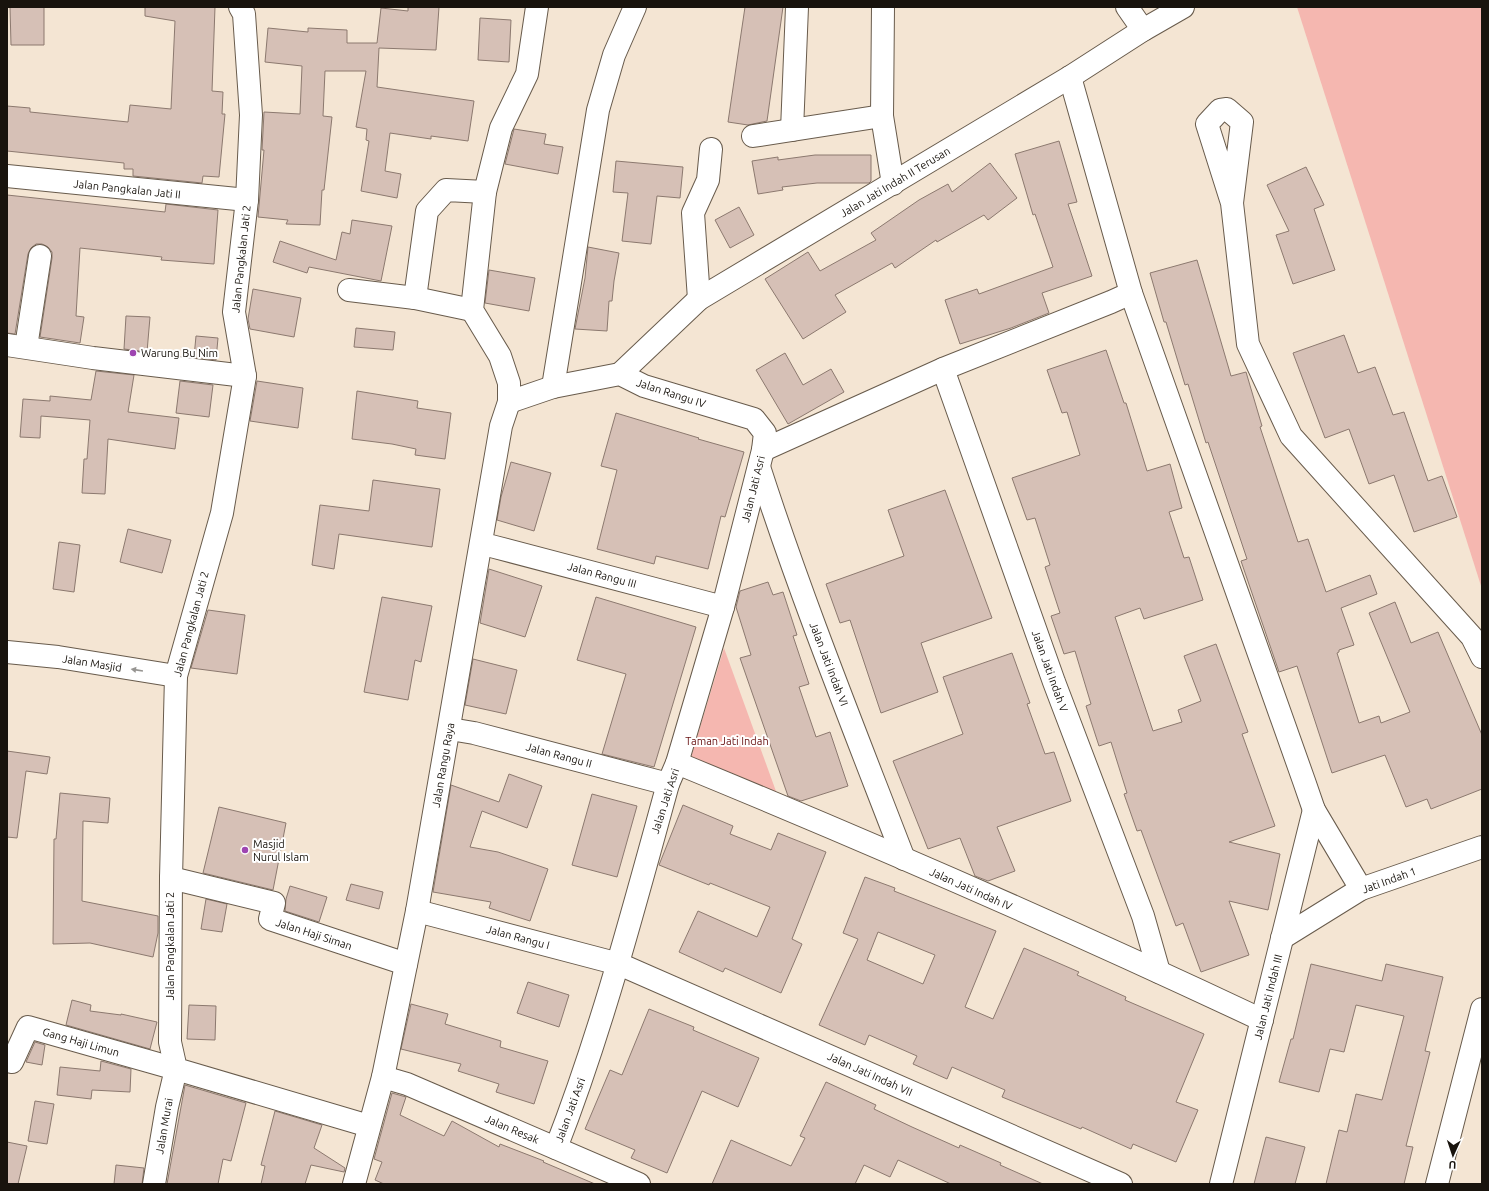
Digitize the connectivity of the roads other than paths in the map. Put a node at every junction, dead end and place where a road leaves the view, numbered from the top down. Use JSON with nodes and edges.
{"nodes":[{"id":1,"x":240,"y":7,"type":"edge"},
{"id":2,"x":537,"y":7,"type":"edge"},
{"id":3,"x":636,"y":7,"type":"edge"},
{"id":4,"x":797,"y":7,"type":"edge"},
{"id":5,"x":883,"y":7,"type":"edge"},
{"id":6,"x":1127,"y":7,"type":"edge"},
{"id":7,"x":1183,"y":7,"type":"edge"},
{"id":8,"x":1143,"y":30,"type":"junction"},
{"id":9,"x":1070,"y":77,"type":"junction"},
{"id":10,"x":882,"y":116,"type":"junction"},
{"id":11,"x":792,"y":130,"type":"junction"},
{"id":12,"x":753,"y":136,"type":"dead end"},
{"id":13,"x":711,"y":149,"type":"dead end"},
{"id":14,"x":7,"y":176,"type":"edge"},
{"id":15,"x":892,"y":184,"type":"junction"},
{"id":16,"x":485,"y":192,"type":"junction"},
{"id":17,"x":247,"y":200,"type":"junction"},
{"id":18,"x":1232,"y":203,"type":"dead end"},
{"id":19,"x":40,"y":256,"type":"dead end"},
{"id":20,"x":349,"y":290,"type":"dead end"},
{"id":21,"x":1131,"y":293,"type":"junction"},
{"id":22,"x":415,"y":298,"type":"junction"},
{"id":23,"x":699,"y":299,"type":"junction"},
{"id":24,"x":472,"y":310,"type":"junction"},
{"id":25,"x":16,"y":346,"type":"edge"},
{"id":26,"x":943,"y":369,"type":"junction"},
{"id":27,"x":620,"y":374,"type":"junction"},
{"id":28,"x":245,"y":376,"type":"junction"},
{"id":29,"x":554,"y":387,"type":"junction"},
{"id":30,"x":509,"y":402,"type":"junction"},
{"id":31,"x":761,"y":458,"type":"junction"},
{"id":32,"x":481,"y":546,"type":"junction"},
{"id":33,"x":723,"y":607,"type":"junction"},
{"id":34,"x":7,"y":652,"type":"edge"},
{"id":35,"x":1482,"y":658,"type":"edge"},
{"id":36,"x":176,"y":676,"type":"junction"},
{"id":37,"x":450,"y":729,"type":"junction"},
{"id":38,"x":677,"y":762,"type":"junction"},
{"id":39,"x":668,"y":784,"type":"junction"},
{"id":40,"x":1314,"y":810,"type":"junction"},
{"id":41,"x":1482,"y":847,"type":"edge"},
{"id":42,"x":904,"y":859,"type":"junction"},
{"id":43,"x":171,"y":878,"type":"junction"},
{"id":44,"x":1361,"y":889,"type":"junction"},
{"id":45,"x":417,"y":911,"type":"junction"},
{"id":46,"x":1282,"y":938,"type":"junction"},
{"id":47,"x":406,"y":964,"type":"junction"},
{"id":48,"x":619,"y":964,"type":"junction"},
{"id":49,"x":1160,"y":972,"type":"junction"},
{"id":50,"x":1482,"y":1009,"type":"edge"},
{"id":51,"x":1262,"y":1020,"type":"junction"},
{"id":52,"x":7,"y":1061,"type":"edge"},
{"id":53,"x":176,"y":1069,"type":"junction"},
{"id":54,"x":384,"y":1077,"type":"junction"},
{"id":55,"x":369,"y":1126,"type":"junction"},
{"id":56,"x":556,"y":1148,"type":"junction"},
{"id":57,"x":154,"y":1184,"type":"edge"},
{"id":58,"x":354,"y":1184,"type":"edge"},
{"id":59,"x":639,"y":1184,"type":"edge"},
{"id":60,"x":1121,"y":1184,"type":"edge"},
{"id":61,"x":1221,"y":1184,"type":"edge"},
{"id":62,"x":1437,"y":1184,"type":"edge"}],
"edges":[{"from":1,"to":17,"type":"street","name":"Jalan Pangkalan Jati 2"},
{"from":2,"to":16,"type":"street"},
{"from":3,"to":29,"type":"street"},
{"from":4,"to":11,"type":"street"},
{"from":5,"to":10,"type":"street"},
{"from":6,"to":8,"type":"street"},
{"from":7,"to":8,"type":"street","name":"Jalan Jati Indah II Terusan"},
{"from":8,"to":9,"type":"street","name":"Jalan Jati Indah II Terusan"},
{"from":9,"to":15,"type":"street","name":"Jalan Jati Indah II Terusan"},
{"from":9,"to":21,"type":"street"},
{"from":10,"to":11,"type":"street"},
{"from":10,"to":15,"type":"street"},
{"from":11,"to":12,"type":"street"},
{"from":13,"to":23,"type":"street"},
{"from":14,"to":17,"type":"street","name":"Jalan Pangkalan Jati II"},
{"from":15,"to":23,"type":"street","name":"Jalan Jati Indah II Terusan"},
{"from":16,"to":22,"type":"street"},
{"from":16,"to":24,"type":"street"},
{"from":17,"to":28,"type":"street","name":"Jalan Pangkalan Jati 2"},
{"from":18,"to":35,"type":"street"},
{"from":19,"to":25,"type":"street"},
{"from":20,"to":22,"type":"street"},
{"from":21,"to":26,"type":"street"},
{"from":21,"to":40,"type":"street"},
{"from":22,"to":24,"type":"street"},
{"from":23,"to":27,"type":"street","name":"Jalan Jati Indah II Terusan"},
{"from":24,"to":30,"type":"street","name":"Jalan Rangu Raya"},
{"from":25,"to":28,"type":"street"},
{"from":26,"to":31,"type":"street"},
{"from":26,"to":49,"type":"street","name":"Jalan Jati Indah V"},
{"from":27,"to":29,"type":"street"},
{"from":27,"to":31,"type":"street","name":"Jalan Rangu IV"},
{"from":28,"to":36,"type":"street","name":"Jalan Pangkalan Jati 2"},
{"from":29,"to":30,"type":"street"},
{"from":30,"to":32,"type":"street","name":"Jalan Rangu Raya"},
{"from":31,"to":33,"type":"street","name":"Jalan Jati Asri"},
{"from":31,"to":42,"type":"street","name":"Jalan Jati Indah VI"},
{"from":32,"to":33,"type":"street","name":"Jalan Rangu III"},
{"from":32,"to":37,"type":"street","name":"Jalan Rangu Raya"},
{"from":33,"to":38,"type":"street","name":"Jalan Jati Asri"},
{"from":36,"to":34,"type":"street","name":"Jalan Masjid","one_way":true},
{"from":36,"to":43,"type":"street","name":"Jalan Pangkalan Jati 2"},
{"from":37,"to":39,"type":"street","name":"Jalan Rangu II"},
{"from":37,"to":45,"type":"street","name":"Jalan Rangu Raya"},
{"from":38,"to":39,"type":"street","name":"Jalan Jati Asri"},
{"from":38,"to":42,"type":"street","name":"Jalan Jati Indah IV"},
{"from":39,"to":48,"type":"street","name":"Jalan Jati Asri"},
{"from":40,"to":44,"type":"street"},
{"from":40,"to":46,"type":"street","name":"Jalan Jati Indah III"},
{"from":41,"to":44,"type":"street","name":"Jati Indah 1"},
{"from":42,"to":49,"type":"street","name":"Jalan Jati Indah IV"},
{"from":43,"to":47,"type":"street","name":"Jalan Haji Siman"},
{"from":43,"to":53,"type":"street","name":"Jalan Pangkalan Jati 2"},
{"from":44,"to":46,"type":"street","name":"Jati Indah 1"},
{"from":45,"to":47,"type":"street","name":"Jalan Rangu Raya"},
{"from":45,"to":48,"type":"street","name":"Jalan Rangu I"},
{"from":46,"to":51,"type":"street","name":"Jalan Jati Indah III"},
{"from":47,"to":54,"type":"street","name":"Jalan Rangu Raya"},
{"from":48,"to":56,"type":"street","name":"Jalan Jati Asri"},
{"from":48,"to":60,"type":"street","name":"Jalan Jati Indah VII"},
{"from":49,"to":51,"type":"street","name":"Jalan Jati Indah IV"},
{"from":50,"to":62,"type":"street"},
{"from":51,"to":61,"type":"street","name":"Jalan Jati Indah III"},
{"from":52,"to":53,"type":"street","name":"Gang Haji Limun"},
{"from":53,"to":55,"type":"street"},
{"from":53,"to":57,"type":"street","name":"Jalan Murai"},
{"from":54,"to":55,"type":"street","name":"Jalan Rangu Raya"},
{"from":54,"to":56,"type":"street","name":"Jalan Resak"},
{"from":55,"to":58,"type":"street","name":"Jalan Rangu Raya"},
{"from":56,"to":59,"type":"street","name":"Jalan Resak"}]}
